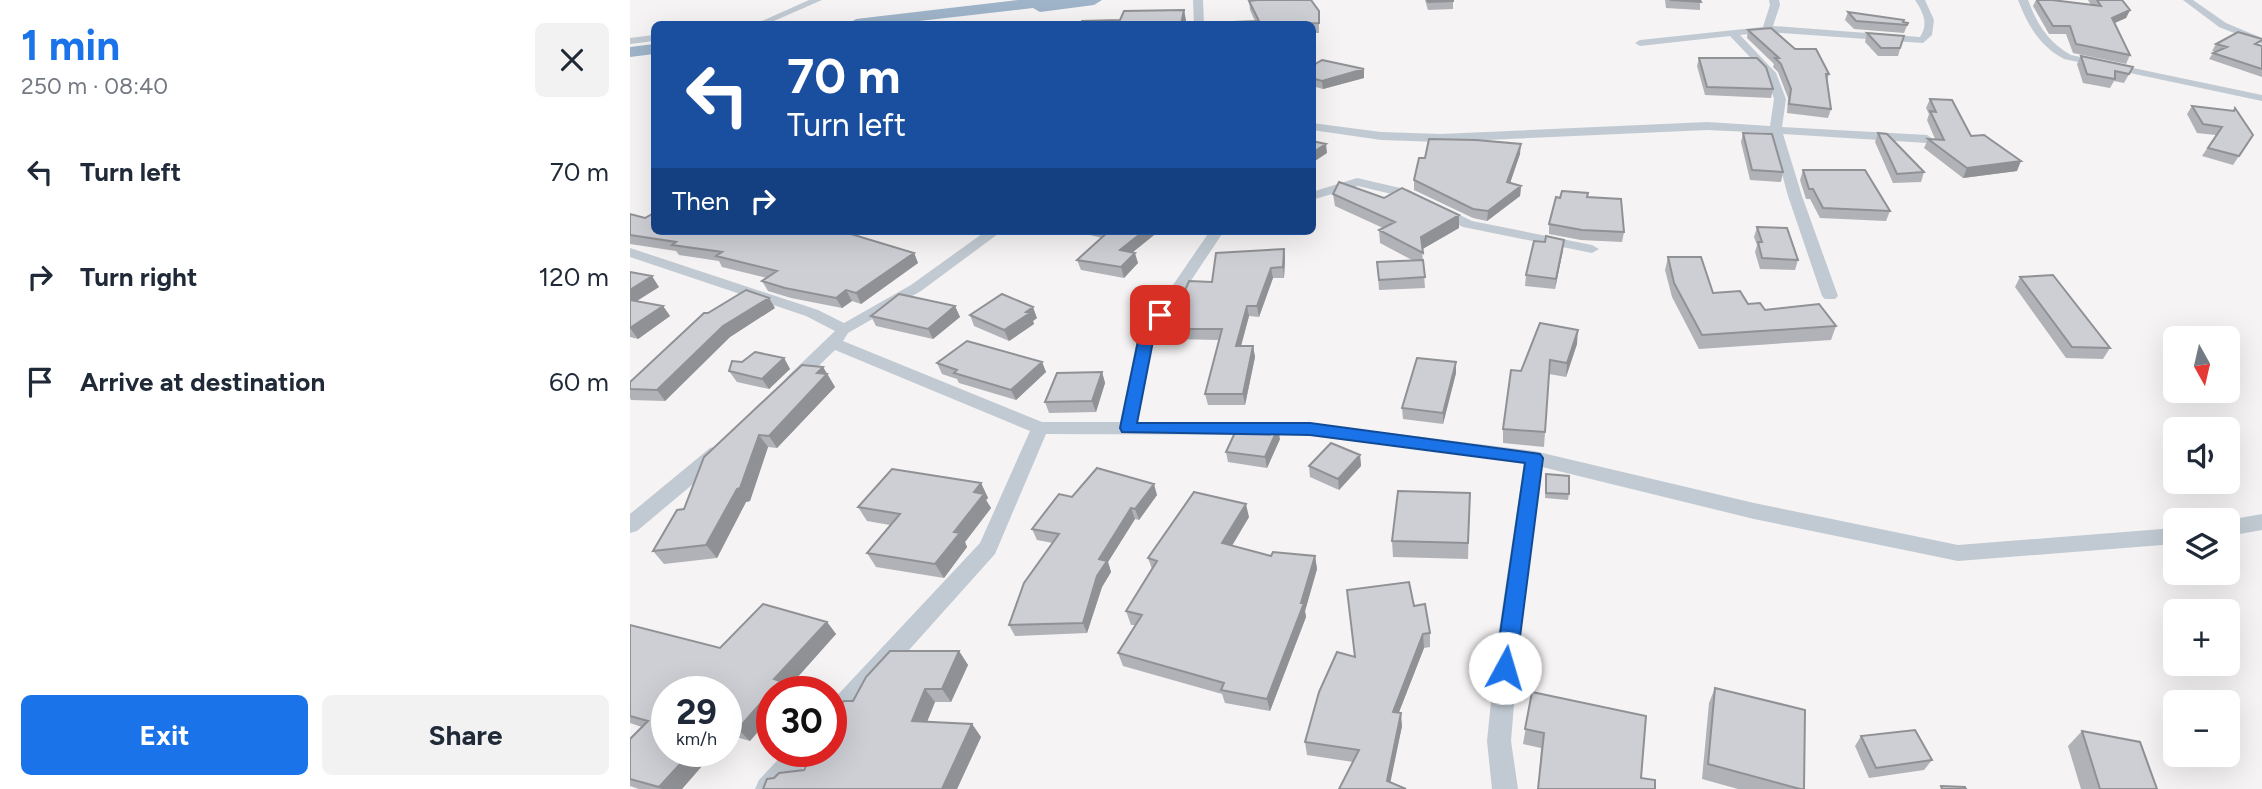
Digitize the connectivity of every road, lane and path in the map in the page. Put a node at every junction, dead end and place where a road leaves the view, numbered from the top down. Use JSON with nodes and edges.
{"nodes":[{"id":1,"x":817,"y":0,"type":"edge"},
{"id":2,"x":1058,"y":0,"type":"edge"},
{"id":3,"x":1094,"y":0,"type":"edge"},
{"id":4,"x":1198,"y":0,"type":"edge"},
{"id":5,"x":1774,"y":0,"type":"edge"},
{"id":6,"x":1920,"y":0,"type":"edge"},
{"id":7,"x":2023,"y":0,"type":"edge"},
{"id":8,"x":2188,"y":0,"type":"edge"},
{"id":9,"x":767,"y":21,"type":"edge"},
{"id":10,"x":881,"y":21,"type":"edge"},
{"id":11,"x":922,"y":21,"type":"edge"},
{"id":12,"x":1199,"y":21,"type":"edge"},
{"id":13,"x":1767,"y":29,"type":"junction"},
{"id":14,"x":1734,"y":34,"type":"junction"},
{"id":15,"x":651,"y":38,"type":"edge"},
{"id":16,"x":630,"y":41,"type":"edge"},
{"id":17,"x":2262,"y":41,"type":"edge"},
{"id":18,"x":1640,"y":43,"type":"dead end"},
{"id":19,"x":651,"y":49,"type":"edge"},
{"id":20,"x":630,"y":52,"type":"edge"},
{"id":21,"x":651,"y":55,"type":"edge"},
{"id":22,"x":630,"y":57,"type":"edge"},
{"id":23,"x":2262,"y":97,"type":"edge"},
{"id":24,"x":1316,"y":127,"type":"edge"},
{"id":25,"x":1776,"y":129,"type":"junction"},
{"id":26,"x":1927,"y":139,"type":"edge"},
{"id":27,"x":1316,"y":195,"type":"edge"},
{"id":28,"x":989,"y":235,"type":"edge"},
{"id":29,"x":1214,"y":235,"type":"edge"},
{"id":30,"x":1592,"y":249,"type":"dead end"},
{"id":31,"x":630,"y":252,"type":"edge"},
{"id":32,"x":1830,"y":296,"type":"dead end"},
{"id":33,"x":839,"y":336,"type":"junction"},
{"id":34,"x":775,"y":398,"type":"edge"},
{"id":35,"x":1040,"y":428,"type":"junction"},
{"id":36,"x":1128,"y":428,"type":"junction"},
{"id":37,"x":727,"y":444,"type":"edge"},
{"id":38,"x":1534,"y":458,"type":"junction"},
{"id":39,"x":2262,"y":522,"type":"edge"},
{"id":40,"x":630,"y":525,"type":"edge"},
{"id":41,"x":2240,"y":526,"type":"edge"},
{"id":42,"x":2163,"y":537,"type":"edge"},
{"id":43,"x":847,"y":702,"type":"edge"},
{"id":44,"x":788,"y":767,"type":"edge"},
{"id":45,"x":768,"y":789,"type":"edge"},
{"id":46,"x":1505,"y":789,"type":"edge"}],
"edges":[{"from":1,"to":9,"type":"street"},
{"from":2,"to":10,"type":"highway"},
{"from":3,"to":11,"type":"highway"},
{"from":4,"to":12,"type":"street"},
{"from":5,"to":13,"type":"street"},
{"from":6,"to":13,"type":"street"},
{"from":7,"to":23,"type":"street"},
{"from":8,"to":17,"type":"street"},
{"from":13,"to":14,"type":"street"},
{"from":14,"to":18,"type":"street"},
{"from":14,"to":25,"type":"street"},
{"from":15,"to":16,"type":"street"},
{"from":19,"to":20,"type":"highway"},
{"from":21,"to":22,"type":"highway"},
{"from":24,"to":25,"type":"street"},
{"from":25,"to":26,"type":"street"},
{"from":25,"to":32,"type":"street"},
{"from":27,"to":30,"type":"street"},
{"from":28,"to":33,"type":"street"},
{"from":29,"to":36,"type":"street"},
{"from":31,"to":33,"type":"street"},
{"from":33,"to":34,"type":"street"},
{"from":33,"to":35,"type":"street"},
{"from":35,"to":36,"type":"street"},
{"from":35,"to":43,"type":"street"},
{"from":36,"to":38,"type":"street"},
{"from":37,"to":40,"type":"street"},
{"from":38,"to":42,"type":"street"},
{"from":38,"to":46,"type":"street"},
{"from":39,"to":41,"type":"street"},
{"from":44,"to":45,"type":"street"}]}
